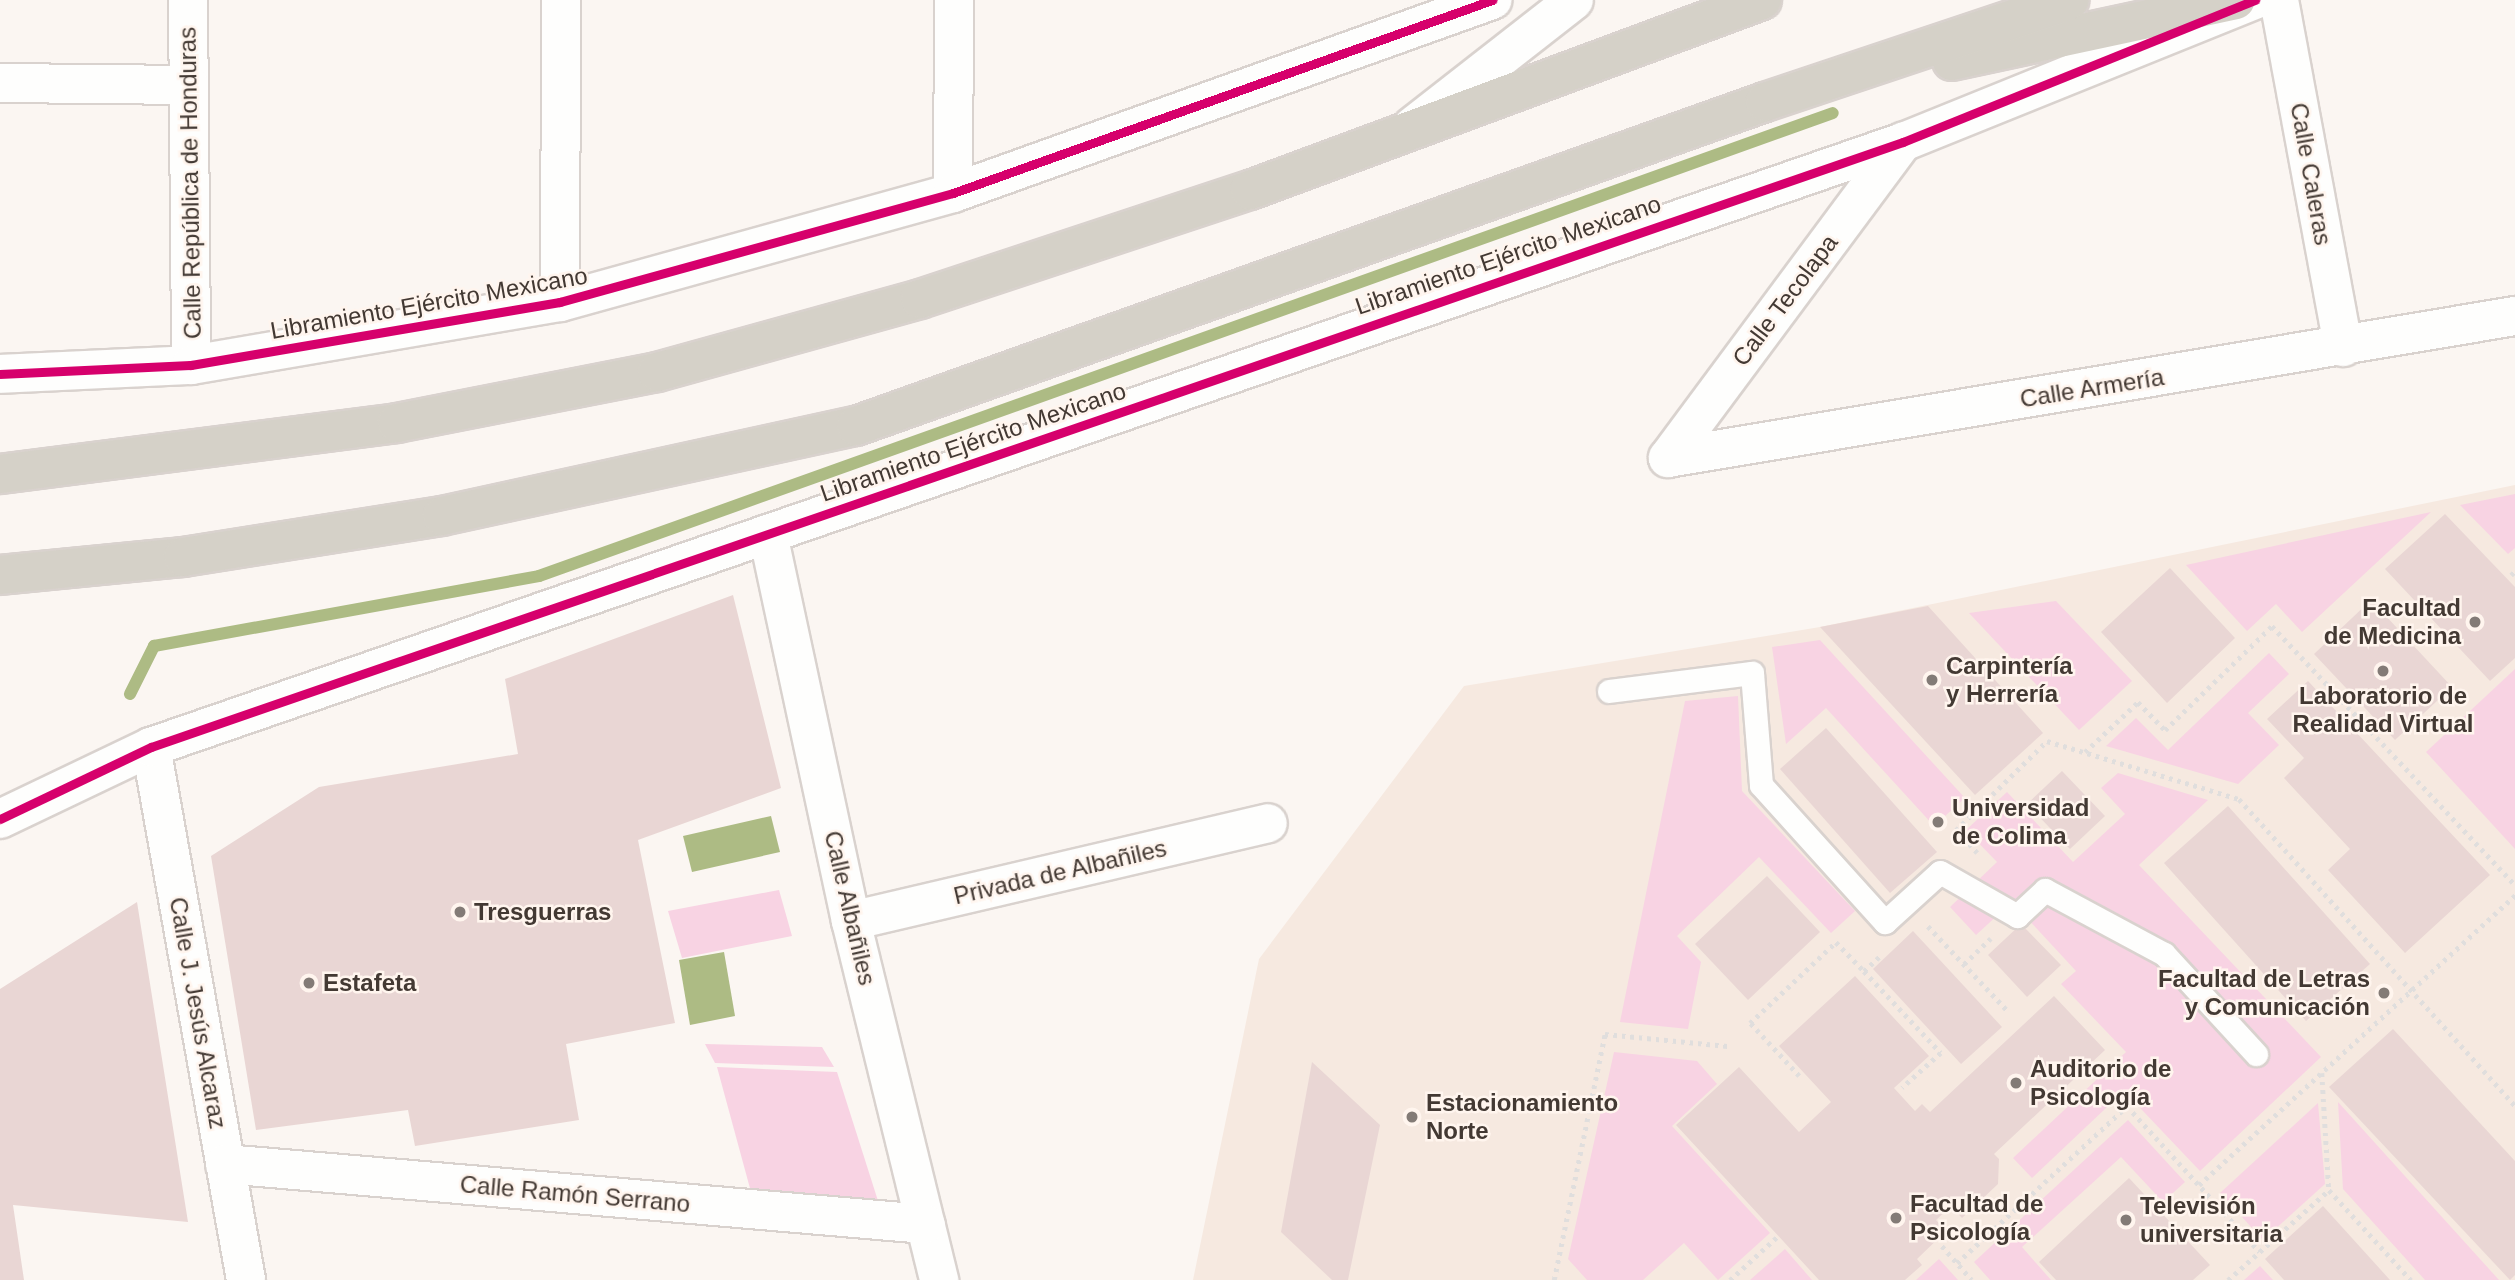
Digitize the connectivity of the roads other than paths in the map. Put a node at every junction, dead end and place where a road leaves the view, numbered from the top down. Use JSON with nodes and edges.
{"nodes":[{"id":1,"x":188,"y":0,"type":"edge"},
{"id":2,"x":561,"y":0,"type":"edge"},
{"id":3,"x":954,"y":0,"type":"edge"},
{"id":4,"x":1492,"y":0,"type":"edge"},
{"id":5,"x":1574,"y":0,"type":"edge"},
{"id":6,"x":1762,"y":0,"type":"edge"},
{"id":7,"x":2069,"y":0,"type":"edge"},
{"id":8,"x":2236,"y":0,"type":"edge"},
{"id":9,"x":2255,"y":0,"type":"edge"},
{"id":10,"x":2279,"y":0,"type":"edge"},
{"id":11,"x":0,"y":83,"type":"edge"},
{"id":12,"x":189,"y":85,"type":"junction"},
{"id":13,"x":1765,"y":102,"type":"junction"},
{"id":14,"x":1407,"y":131,"type":"junction"},
{"id":15,"x":1903,"y":142,"type":"junction"},
{"id":16,"x":953,"y":193,"type":"junction"},
{"id":17,"x":560,"y":303,"type":"junction"},
{"id":18,"x":2515,"y":316,"type":"edge"},
{"id":19,"x":2343,"y":347,"type":"junction"},
{"id":20,"x":191,"y":365,"type":"junction"},
{"id":21,"x":0,"y":374,"type":"edge"},
{"id":22,"x":1668,"y":458,"type":"joint"},
{"id":23,"x":0,"y":474,"type":"edge"},
{"id":24,"x":768,"y":534,"type":"junction"},
{"id":25,"x":0,"y":575,"type":"edge"},
{"id":26,"x":1609,"y":691,"type":"dead end"},
{"id":27,"x":151,"y":747,"type":"junction"},
{"id":28,"x":0,"y":819,"type":"edge"},
{"id":29,"x":1268,"y":823,"type":"dead end"},
{"id":30,"x":851,"y":922,"type":"junction"},
{"id":31,"x":2256,"y":1054,"type":"dead end"},
{"id":32,"x":225,"y":1164,"type":"junction"},
{"id":33,"x":925,"y":1224,"type":"junction"},
{"id":34,"x":246,"y":1280,"type":"edge"},
{"id":35,"x":939,"y":1280,"type":"edge"}],
"edges":[{"from":1,"to":12,"type":"street","name":"Calle República de Honduras"},
{"from":2,"to":17,"type":"street"},
{"from":3,"to":16,"type":"street"},
{"from":4,"to":16,"type":"street","name":"Libramiento Ejército Mexicano"},
{"from":5,"to":14,"type":"street"},
{"from":6,"to":14,"type":"highway"},
{"from":7,"to":13,"type":"highway"},
{"from":8,"to":13,"type":"highway"},
{"from":9,"to":15,"type":"street","name":"Libramiento Ejército Mexicano"},
{"from":10,"to":19,"type":"street","name":"Calle Caleras"},
{"from":11,"to":12,"type":"street"},
{"from":12,"to":20,"type":"street","name":"Calle República de Honduras"},
{"from":13,"to":25,"type":"highway"},
{"from":14,"to":23,"type":"highway"},
{"from":15,"to":22,"type":"street","name":"Calle Tecolapa"},
{"from":15,"to":24,"type":"street","name":"Libramiento Ejército Mexicano"},
{"from":16,"to":17,"type":"street","name":"Libramiento Ejército Mexicano"},
{"from":17,"to":20,"type":"street","name":"Libramiento Ejército Mexicano"},
{"from":18,"to":19,"type":"street","name":"Calle Armería"},
{"from":19,"to":22,"type":"street","name":"Calle Armería"},
{"from":20,"to":21,"type":"street","name":"Libramiento Ejército Mexicano"},
{"from":24,"to":27,"type":"street","name":"Libramiento Ejército Mexicano"},
{"from":24,"to":30,"type":"street","name":"Calle Albañiles"},
{"from":26,"to":31,"type":"lane"},
{"from":27,"to":28,"type":"street","name":"Libramiento Ejército Mexicano"},
{"from":27,"to":32,"type":"street","name":"Calle J. Jesús Alcaraz"},
{"from":29,"to":30,"type":"street","name":"Privada de Albañiles"},
{"from":30,"to":33,"type":"street","name":"Calle Albañiles"},
{"from":32,"to":33,"type":"street","name":"Calle Ramón Serrano"},
{"from":32,"to":34,"type":"street","name":"Calle J. Jesús Alcaraz"},
{"from":33,"to":35,"type":"street","name":"Calle Albañiles"}]}
